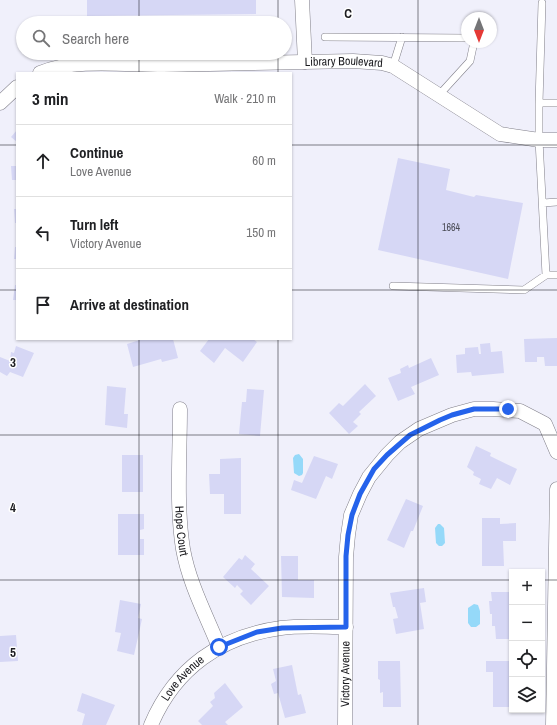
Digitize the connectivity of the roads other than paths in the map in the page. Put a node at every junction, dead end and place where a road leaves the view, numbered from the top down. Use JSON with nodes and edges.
{"nodes":[{"id":1,"x":302,"y":0,"type":"edge"},
{"id":2,"x":542,"y":2,"type":"dead end"},
{"id":3,"x":325,"y":37,"type":"dead end"},
{"id":4,"x":402,"y":37,"type":"junction"},
{"id":5,"x":461,"y":38,"type":"edge"},
{"id":6,"x":473,"y":48,"type":"edge"},
{"id":7,"x":305,"y":62,"type":"junction"},
{"id":8,"x":394,"y":66,"type":"junction"},
{"id":9,"x":43,"y":72,"type":"edge"},
{"id":10,"x":16,"y":88,"type":"edge"},
{"id":11,"x":439,"y":95,"type":"junction"},
{"id":12,"x":0,"y":103,"type":"edge"},
{"id":13,"x":539,"y":103,"type":"junction"},
{"id":14,"x":557,"y":103,"type":"edge"},
{"id":15,"x":539,"y":140,"type":"junction"},
{"id":16,"x":557,"y":140,"type":"edge"},
{"id":17,"x":557,"y":202,"type":"edge"},
{"id":18,"x":543,"y":203,"type":"junction"},
{"id":19,"x":546,"y":275,"type":"junction"},
{"id":20,"x":557,"y":275,"type":"edge"},
{"id":21,"x":393,"y":286,"type":"dead end"},
{"id":22,"x":180,"y":409,"type":"dead end"},
{"id":23,"x":557,"y":452,"type":"edge"},
{"id":24,"x":557,"y":489,"type":"edge"},
{"id":25,"x":346,"y":627,"type":"junction"},
{"id":26,"x":219,"y":647,"type":"junction"},
{"id":27,"x":151,"y":725,"type":"edge"},
{"id":28,"x":345,"y":725,"type":"edge"},
{"id":29,"x":553,"y":725,"type":"edge"}],
"edges":[{"from":1,"to":7,"type":"street"},
{"from":2,"to":13,"type":"lane"},
{"from":3,"to":4,"type":"lane"},
{"from":4,"to":5,"type":"lane"},
{"from":4,"to":8,"type":"lane"},
{"from":6,"to":11,"type":"lane"},
{"from":7,"to":8,"type":"street","name":"Library Boulevard"},
{"from":7,"to":9,"type":"street","name":"Library Boulevard"},
{"from":8,"to":11,"type":"street","name":"Library Boulevard"},
{"from":10,"to":12,"type":"street"},
{"from":11,"to":15,"type":"street","name":"Library Boulevard"},
{"from":13,"to":14,"type":"lane"},
{"from":13,"to":15,"type":"lane"},
{"from":15,"to":16,"type":"street","name":"Library Boulevard"},
{"from":15,"to":18,"type":"lane"},
{"from":17,"to":18,"type":"lane"},
{"from":18,"to":19,"type":"lane"},
{"from":19,"to":20,"type":"lane"},
{"from":19,"to":21,"type":"lane"},
{"from":22,"to":26,"type":"street","name":"Hope Court"},
{"from":23,"to":25,"type":"street","name":"Victory Avenue"},
{"from":24,"to":29,"type":"street"},
{"from":25,"to":26,"type":"street","name":"Love Avenue"},
{"from":25,"to":28,"type":"street","name":"Victory Avenue"},
{"from":26,"to":27,"type":"street","name":"Love Avenue"}]}
